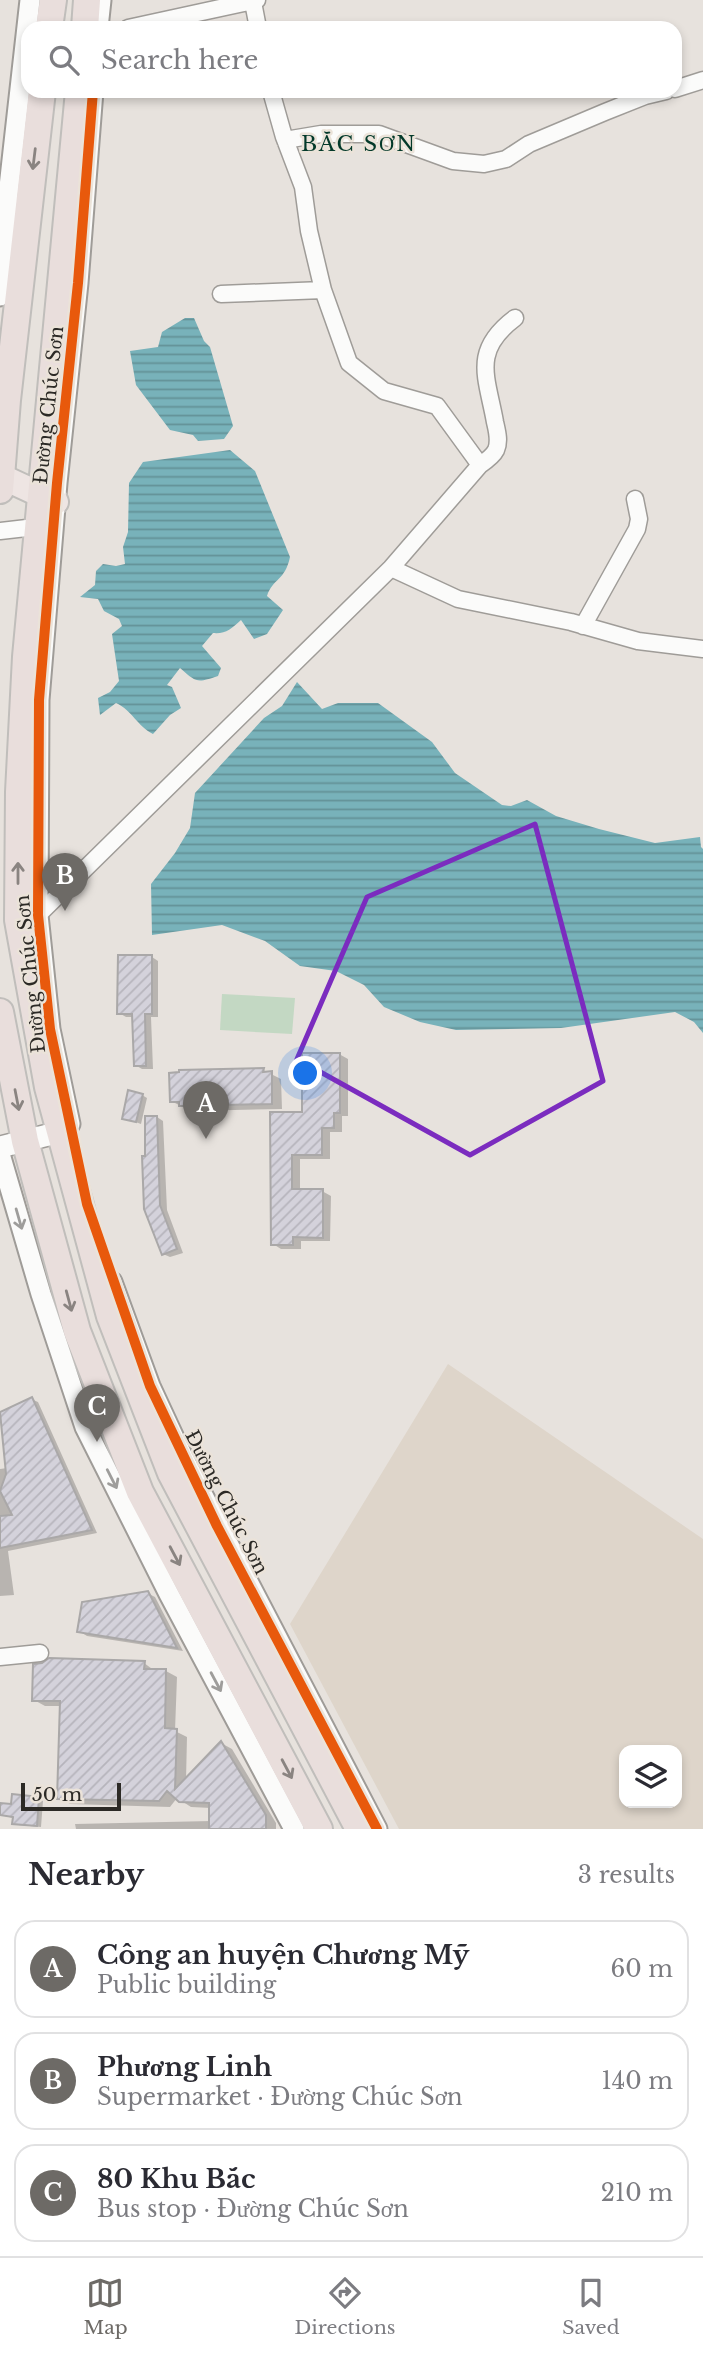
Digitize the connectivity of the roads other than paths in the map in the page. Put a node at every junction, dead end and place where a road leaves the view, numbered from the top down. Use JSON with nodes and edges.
{"nodes":[{"id":1,"x":30,"y":0,"type":"edge"},
{"id":2,"x":53,"y":0,"type":"edge"},
{"id":3,"x":88,"y":0,"type":"edge"},
{"id":4,"x":101,"y":0,"type":"edge"},
{"id":5,"x":255,"y":1,"type":"edge"},
{"id":6,"x":28,"y":21,"type":"edge"},
{"id":7,"x":50,"y":21,"type":"edge"},
{"id":8,"x":86,"y":21,"type":"edge"},
{"id":9,"x":99,"y":21,"type":"edge"},
{"id":10,"x":161,"y":21,"type":"edge"},
{"id":11,"x":257,"y":21,"type":"edge"},
{"id":12,"x":21,"y":80,"type":"edge"},
{"id":13,"x":703,"y":80,"type":"edge"},
{"id":14,"x":682,"y":87,"type":"edge"},
{"id":15,"x":41,"y":98,"type":"edge"},
{"id":16,"x":78,"y":98,"type":"edge"},
{"id":17,"x":92,"y":98,"type":"edge"},
{"id":18,"x":273,"y":98,"type":"edge"},
{"id":19,"x":640,"y":98,"type":"edge"},
{"id":20,"x":285,"y":141,"type":"junction"},
{"id":21,"x":323,"y":290,"type":"junction"},
{"id":22,"x":221,"y":294,"type":"dead end"},
{"id":23,"x":0,"y":296,"type":"edge"},
{"id":24,"x":515,"y":318,"type":"dead end"},
{"id":25,"x":480,"y":465,"type":"junction"},
{"id":26,"x":0,"y":482,"type":"edge"},
{"id":27,"x":635,"y":499,"type":"dead end"},
{"id":28,"x":47,"y":512,"type":"junction"},
{"id":29,"x":0,"y":531,"type":"edge"},
{"id":30,"x":391,"y":568,"type":"junction"},
{"id":31,"x":583,"y":626,"type":"junction"},
{"id":32,"x":703,"y":649,"type":"edge"},
{"id":33,"x":29,"y":924,"type":"junction"},
{"id":34,"x":0,"y":1012,"type":"edge"},
{"id":35,"x":60,"y":1132,"type":"junction"},
{"id":36,"x":12,"y":1144,"type":"edge"},
{"id":37,"x":0,"y":1154,"type":"edge"},
{"id":38,"x":40,"y":1653,"type":"dead end"},
{"id":39,"x":0,"y":1657,"type":"edge"},
{"id":40,"x":294,"y":1829,"type":"edge"},
{"id":41,"x":318,"y":1829,"type":"edge"},
{"id":42,"x":359,"y":1829,"type":"edge"},
{"id":43,"x":377,"y":1829,"type":"edge"}],
"edges":[{"from":1,"to":6,"type":"street"},
{"from":2,"to":7,"type":"highway"},
{"from":3,"to":8,"type":"highway"},
{"from":4,"to":9,"type":"street"},
{"from":5,"to":10,"type":"street"},
{"from":5,"to":11,"type":"street"},
{"from":12,"to":23,"type":"street"},
{"from":13,"to":14,"type":"street"},
{"from":15,"to":26,"type":"highway","name":"Đường Chúc Sơn","one_way":true},
{"from":16,"to":28,"type":"highway","name":"Đường Chúc Sơn"},
{"from":17,"to":28,"type":"street","name":"Đường Chúc Sơn"},
{"from":18,"to":20,"type":"street"},
{"from":19,"to":20,"type":"street"},
{"from":20,"to":21,"type":"street"},
{"from":21,"to":22,"type":"street"},
{"from":21,"to":25,"type":"street"},
{"from":24,"to":25,"type":"street"},
{"from":25,"to":30,"type":"street"},
{"from":26,"to":28,"type":"main road"},
{"from":27,"to":31,"type":"street"},
{"from":28,"to":29,"type":"street"},
{"from":33,"to":28,"type":"highway","name":"Đường Chúc Sơn","one_way":true},
{"from":30,"to":31,"type":"street"},
{"from":30,"to":33,"type":"street"},
{"from":31,"to":32,"type":"street"},
{"from":33,"to":35,"type":"highway","name":"Đường Chúc Sơn"},
{"from":33,"to":43,"type":"street","name":"Đường Chúc Sơn"},
{"from":34,"to":36,"type":"highway","name":"Đường Chúc Sơn","one_way":true},
{"from":35,"to":36,"type":"main road"},
{"from":35,"to":42,"type":"highway","name":"Đường Chúc Sơn"},
{"from":36,"to":41,"type":"highway","name":"Đường Chúc Sơn","one_way":true},
{"from":37,"to":40,"type":"street","one_way":true},
{"from":38,"to":39,"type":"street"}]}
